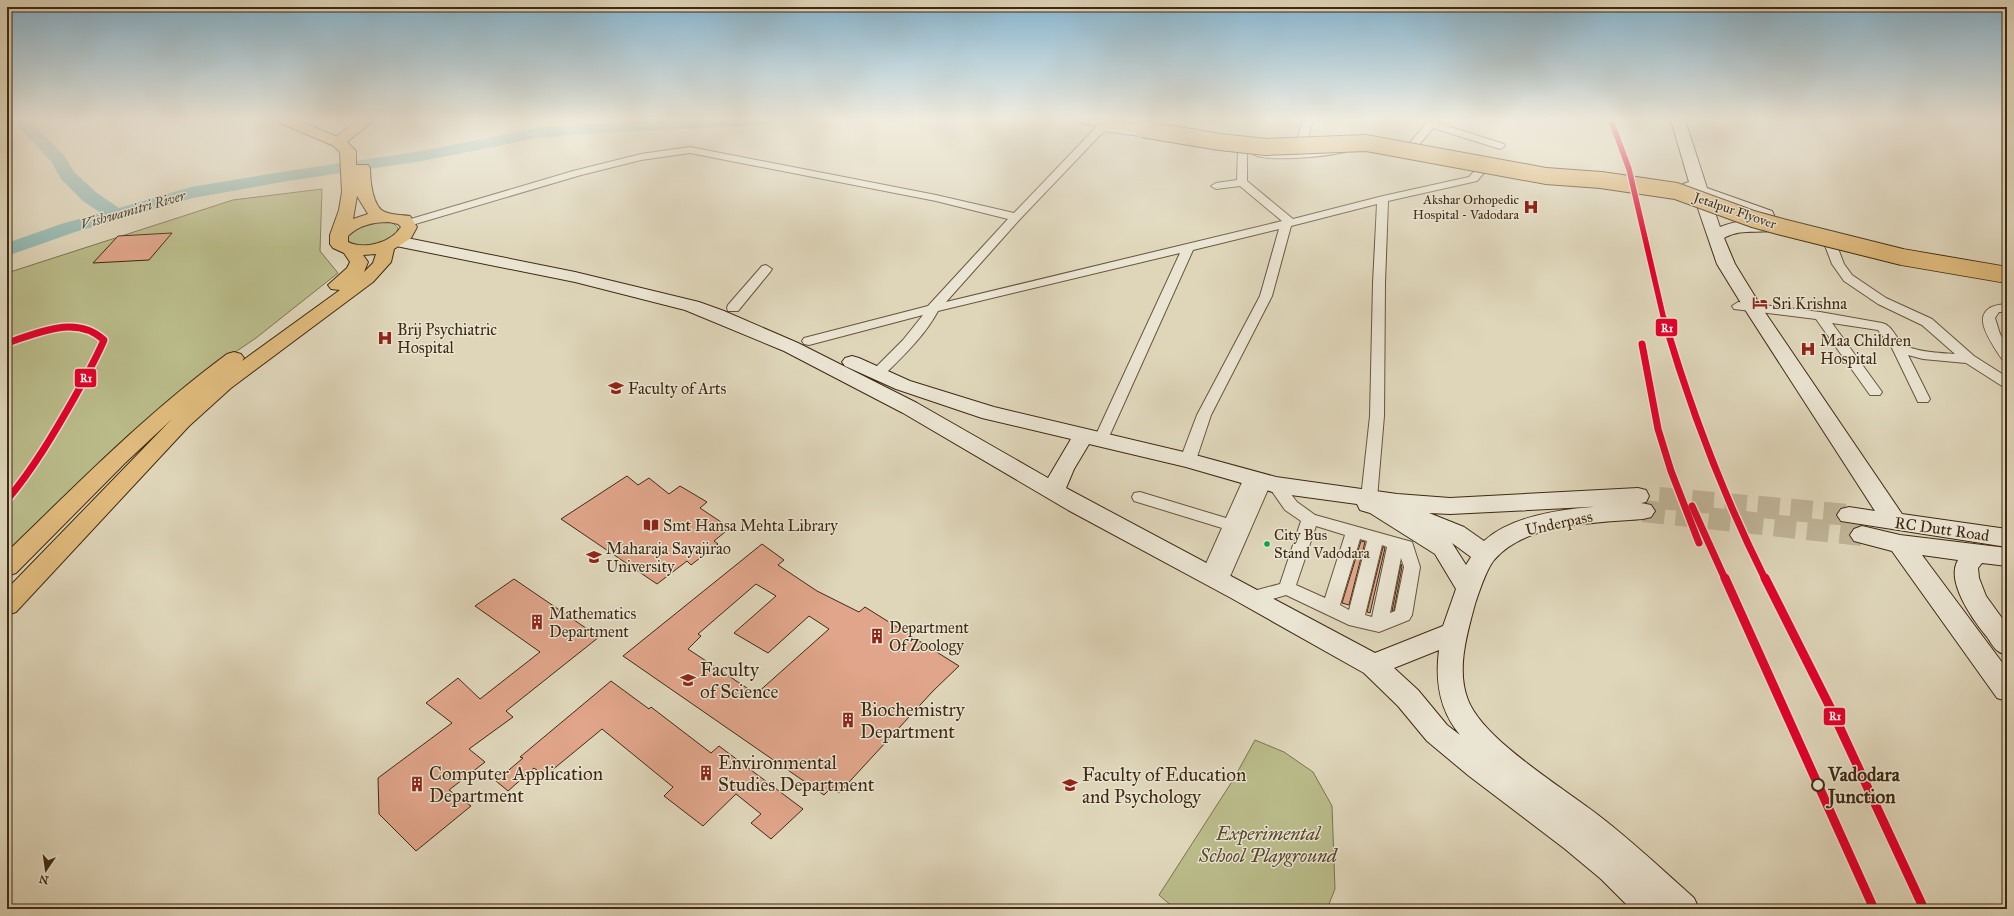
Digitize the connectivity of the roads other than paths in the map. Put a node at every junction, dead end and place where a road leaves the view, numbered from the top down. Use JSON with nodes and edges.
{"nodes":[{"id":1,"x":354,"y":163,"type":"edge"},
{"id":2,"x":616,"y":163,"type":"edge"},
{"id":3,"x":755,"y":163,"type":"edge"},
{"id":4,"x":1063,"y":163,"type":"edge"},
{"id":5,"x":1242,"y":163,"type":"edge"},
{"id":6,"x":1450,"y":163,"type":"edge"},
{"id":7,"x":1474,"y":163,"type":"edge"},
{"id":8,"x":1500,"y":163,"type":"edge"},
{"id":9,"x":1679,"y":163,"type":"edge"},
{"id":10,"x":1690,"y":163,"type":"edge"},
{"id":11,"x":1482,"y":169,"type":"junction"},
{"id":12,"x":1553,"y":173,"type":"dead end"},
{"id":13,"x":1242,"y":182,"type":"junction"},
{"id":14,"x":1216,"y":186,"type":"dead end"},
{"id":15,"x":1599,"y":186,"type":"dead end"},
{"id":16,"x":356,"y":190,"type":"junction"},
{"id":17,"x":1691,"y":196,"type":"junction"},
{"id":18,"x":1383,"y":199,"type":"junction"},
{"id":19,"x":380,"y":217,"type":"junction"},
{"id":20,"x":1016,"y":217,"type":"junction"},
{"id":21,"x":1289,"y":223,"type":"junction"},
{"id":22,"x":1772,"y":226,"type":"junction"},
{"id":23,"x":399,"y":235,"type":"junction"},
{"id":24,"x":1715,"y":236,"type":"junction"},
{"id":25,"x":345,"y":242,"type":"junction"},
{"id":26,"x":1830,"y":243,"type":"junction"},
{"id":27,"x":1189,"y":246,"type":"junction"},
{"id":28,"x":766,"y":269,"type":"dead end"},
{"id":29,"x":2007,"y":269,"type":"edge"},
{"id":30,"x":2007,"y":275,"type":"edge"},
{"id":31,"x":2007,"y":281,"type":"edge"},
{"id":32,"x":1745,"y":307,"type":"junction"},
{"id":33,"x":733,"y":308,"type":"junction"},
{"id":34,"x":933,"y":308,"type":"junction"},
{"id":35,"x":2007,"y":308,"type":"edge"},
{"id":36,"x":1820,"y":316,"type":"junction"},
{"id":37,"x":808,"y":341,"type":"junction"},
{"id":38,"x":1898,"y":347,"type":"junction"},
{"id":39,"x":2007,"y":356,"type":"edge"},
{"id":40,"x":1969,"y":359,"type":"junction"},
{"id":41,"x":877,"y":374,"type":"junction"},
{"id":42,"x":2007,"y":383,"type":"edge"},
{"id":43,"x":1875,"y":392,"type":"dead end"},
{"id":44,"x":1923,"y":398,"type":"dead end"},
{"id":45,"x":1092,"y":437,"type":"junction"},
{"id":46,"x":1188,"y":460,"type":"junction"},
{"id":47,"x":1264,"y":482,"type":"junction"},
{"id":48,"x":1054,"y":491,"type":"junction"},
{"id":49,"x":1140,"y":497,"type":"dead end"},
{"id":50,"x":1373,"y":502,"type":"junction"},
{"id":51,"x":1848,"y":515,"type":"tunnel mouth"},
{"id":52,"x":1310,"y":519,"type":"junction"},
{"id":53,"x":1231,"y":525,"type":"junction"},
{"id":54,"x":1883,"y":530,"type":"junction"},
{"id":55,"x":1354,"y":531,"type":"junction"},
{"id":56,"x":1376,"y":537,"type":"junction"},
{"id":57,"x":2007,"y":538,"type":"edge"},
{"id":58,"x":1976,"y":553,"type":"junction"},
{"id":59,"x":1484,"y":555,"type":"junction"},
{"id":60,"x":2007,"y":557,"type":"edge"},
{"id":61,"x":7,"y":567,"type":"edge"},
{"id":62,"x":1215,"y":578,"type":"junction"},
{"id":63,"x":1287,"y":588,"type":"junction"},
{"id":64,"x":1469,"y":590,"type":"junction"},
{"id":65,"x":1252,"y":598,"type":"junction"},
{"id":66,"x":7,"y":604,"type":"edge"},
{"id":67,"x":1330,"y":609,"type":"junction"},
{"id":68,"x":1355,"y":620,"type":"junction"},
{"id":69,"x":1454,"y":633,"type":"junction"},
{"id":70,"x":2007,"y":644,"type":"edge"},
{"id":71,"x":1373,"y":665,"type":"junction"},
{"id":72,"x":2007,"y":690,"type":"edge"},
{"id":73,"x":1654,"y":909,"type":"edge"},
{"id":74,"x":1683,"y":909,"type":"edge"}],
"edges":[{"from":1,"to":16,"type":"main road"},
{"from":2,"to":23,"type":"street"},
{"from":3,"to":20,"type":"street"},
{"from":4,"to":20,"type":"street"},
{"from":5,"to":13,"type":"street"},
{"from":6,"to":11,"type":"street"},
{"from":7,"to":30,"type":"main road","name":"Jetalpur Flyover","bridge":true},
{"from":8,"to":12,"type":"street"},
{"from":9,"to":17,"type":"main road"},
{"from":10,"to":17,"type":"main road"},
{"from":11,"to":15,"type":"street"},
{"from":11,"to":18,"type":"street"},
{"from":13,"to":14,"type":"street"},
{"from":13,"to":21,"type":"street"},
{"from":16,"to":19,"type":"main road"},
{"from":16,"to":25,"type":"main road"},
{"from":17,"to":22,"type":"main road"},
{"from":17,"to":24,"type":"main road"},
{"from":17,"to":29,"type":"main road"},
{"from":17,"to":32,"type":"main road"},
{"from":18,"to":21,"type":"street"},
{"from":18,"to":50,"type":"street"},
{"from":19,"to":23,"type":"main road"},
{"from":19,"to":25,"type":"main road"},
{"from":20,"to":34,"type":"street"},
{"from":21,"to":27,"type":"street"},
{"from":21,"to":46,"type":"street"},
{"from":22,"to":24,"type":"main road"},
{"from":22,"to":26,"type":"main road"},
{"from":23,"to":25,"type":"main road"},
{"from":23,"to":33,"type":"main road"},
{"from":23,"to":48,"type":"main road"},
{"from":23,"to":66,"type":"main road"},
{"from":24,"to":32,"type":"main road"},
{"from":25,"to":61,"type":"main road"},
{"from":26,"to":31,"type":"main road"},
{"from":26,"to":40,"type":"street"},
{"from":27,"to":34,"type":"street"},
{"from":27,"to":45,"type":"street"},
{"from":28,"to":33,"type":"street"},
{"from":32,"to":36,"type":"street"},
{"from":32,"to":54,"type":"main road"},
{"from":33,"to":37,"type":"main road"},
{"from":34,"to":37,"type":"street"},
{"from":34,"to":41,"type":"street"},
{"from":35,"to":39,"type":"street"},
{"from":36,"to":38,"type":"street"},
{"from":36,"to":43,"type":"street"},
{"from":37,"to":41,"type":"main road"},
{"from":38,"to":40,"type":"street"},
{"from":38,"to":44,"type":"street"},
{"from":40,"to":42,"type":"street"},
{"from":41,"to":45,"type":"main road"},
{"from":45,"to":46,"type":"main road"},
{"from":45,"to":48,"type":"main road"},
{"from":46,"to":47,"type":"main road"},
{"from":47,"to":50,"type":"main road"},
{"from":47,"to":52,"type":"street"},
{"from":47,"to":53,"type":"street"},
{"from":47,"to":62,"type":"street"},
{"from":48,"to":62,"type":"main road"},
{"from":49,"to":53,"type":"street"},
{"from":50,"to":59,"type":"main road"},
{"from":50,"to":59,"type":"main road","name":"Underpass"},
{"from":50,"to":64,"type":"main road"},
{"from":51,"to":54,"type":"main road"},
{"from":52,"to":55,"type":"street"},
{"from":52,"to":63,"type":"street"},
{"from":53,"to":62,"type":"street"},
{"from":54,"to":57,"type":"main road","name":"RC Dutt Road"},
{"from":54,"to":58,"type":"main road","name":"RC Dutt Road"},
{"from":54,"to":72,"type":"main road"},
{"from":55,"to":56,"type":"street"},
{"from":55,"to":67,"type":"street"},
{"from":56,"to":68,"type":"street"},
{"from":56,"to":68,"type":"street"},
{"from":58,"to":60,"type":"main road","name":"RC Dutt Road"},
{"from":58,"to":70,"type":"main road"},
{"from":59,"to":64,"type":"main road"},
{"from":62,"to":65,"type":"main road"},
{"from":63,"to":65,"type":"street"},
{"from":63,"to":67,"type":"street"},
{"from":64,"to":69,"type":"main road"},
{"from":65,"to":71,"type":"main road"},
{"from":67,"to":68,"type":"street"},
{"from":69,"to":71,"type":"main road"},
{"from":69,"to":74,"type":"main road"},
{"from":71,"to":73,"type":"main road"}]}
